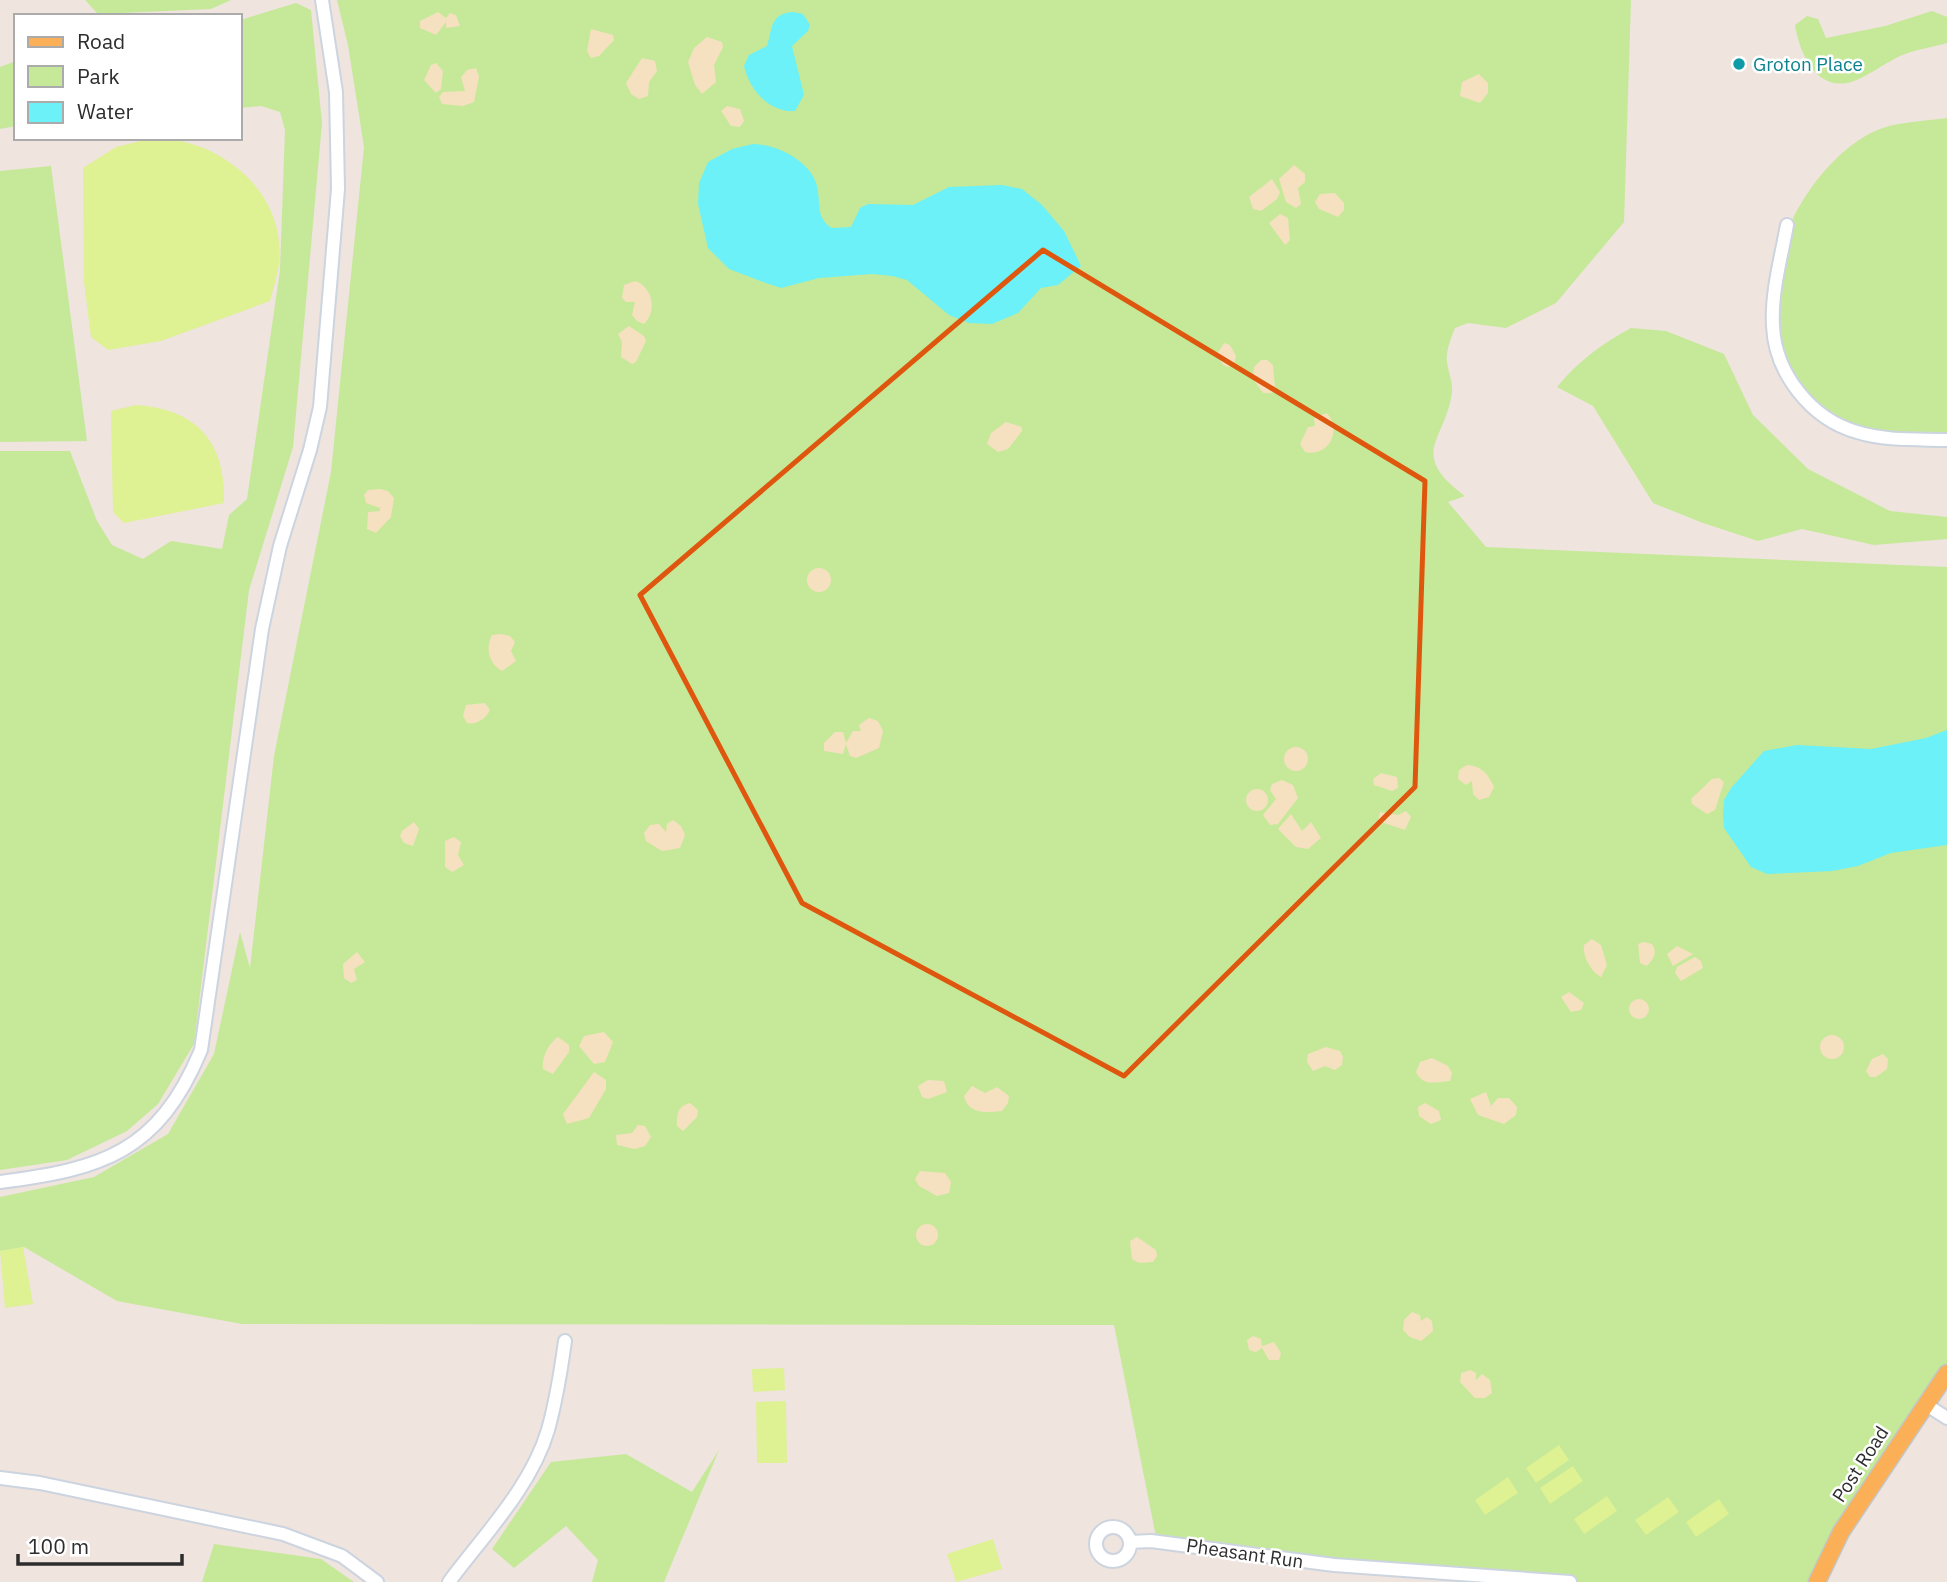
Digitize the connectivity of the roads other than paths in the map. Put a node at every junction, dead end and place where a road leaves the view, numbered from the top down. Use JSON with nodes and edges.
{"nodes":[{"id":1,"x":322,"y":0,"type":"edge"},
{"id":2,"x":1787,"y":225,"type":"dead end"},
{"id":3,"x":1947,"y":440,"type":"edge"},
{"id":4,"x":0,"y":1182,"type":"edge"},
{"id":5,"x":565,"y":1340,"type":"dead end"},
{"id":6,"x":1947,"y":1373,"type":"edge"},
{"id":7,"x":1925,"y":1404,"type":"junction"},
{"id":8,"x":1947,"y":1418,"type":"edge"},
{"id":9,"x":0,"y":1478,"type":"edge"},
{"id":10,"x":1130,"y":1542,"type":"dead end"},
{"id":11,"x":377,"y":1582,"type":"edge"},
{"id":12,"x":449,"y":1582,"type":"edge"},
{"id":13,"x":1570,"y":1582,"type":"edge"},
{"id":14,"x":1817,"y":1582,"type":"edge"}],
"edges":[{"from":1,"to":4,"type":"street"},
{"from":2,"to":3,"type":"street"},
{"from":5,"to":12,"type":"street"},
{"from":6,"to":7,"type":"main road","name":"Post Road"},
{"from":7,"to":8,"type":"street"},
{"from":7,"to":14,"type":"main road","name":"Post Road"},
{"from":9,"to":11,"type":"street"},
{"from":10,"to":13,"type":"street","name":"Pheasant Run"}]}
